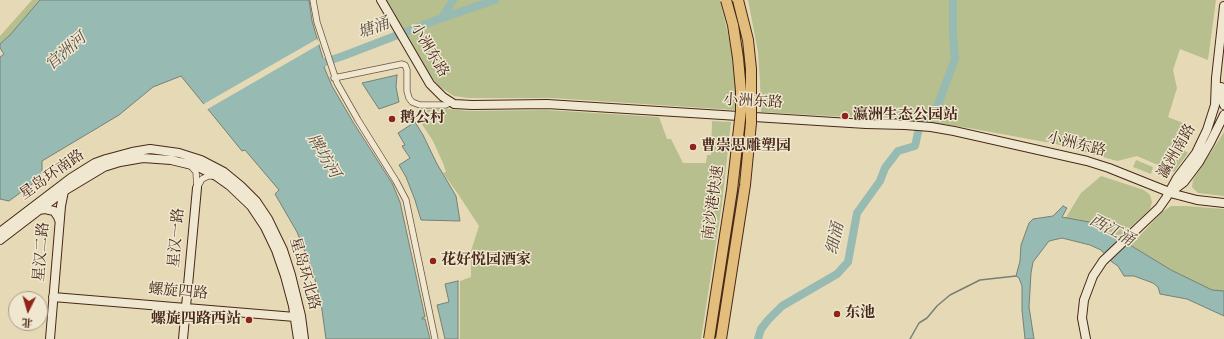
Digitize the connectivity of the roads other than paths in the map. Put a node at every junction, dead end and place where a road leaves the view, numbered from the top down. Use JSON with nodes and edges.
{"nodes":[{"id":1,"x":313,"y":0,"type":"edge"},
{"id":2,"x":381,"y":0,"type":"edge"},
{"id":3,"x":726,"y":0,"type":"edge"},
{"id":4,"x":738,"y":0,"type":"edge"},
{"id":5,"x":1224,"y":6,"type":"edge"},
{"id":6,"x":1224,"y":51,"type":"edge"},
{"id":7,"x":334,"y":78,"type":"junction"},
{"id":8,"x":1220,"y":96,"type":"edge"},
{"id":9,"x":452,"y":102,"type":"junction"},
{"id":10,"x":1224,"y":105,"type":"edge"},
{"id":11,"x":1224,"y":115,"type":"edge"},
{"id":12,"x":150,"y":150,"type":"joint"},
{"id":13,"x":143,"y":158,"type":"joint"},
{"id":14,"x":188,"y":164,"type":"junction"},
{"id":15,"x":216,"y":176,"type":"junction"},
{"id":16,"x":197,"y":188,"type":"junction"},
{"id":17,"x":64,"y":191,"type":"junction"},
{"id":18,"x":1170,"y":193,"type":"junction"},
{"id":19,"x":1224,"y":203,"type":"edge"},
{"id":20,"x":36,"y":211,"type":"junction"},
{"id":21,"x":60,"y":225,"type":"junction"},
{"id":22,"x":0,"y":232,"type":"edge"},
{"id":23,"x":0,"y":240,"type":"edge"},
{"id":24,"x":53,"y":297,"type":"junction"},
{"id":25,"x":186,"y":308,"type":"junction"},
{"id":26,"x":298,"y":317,"type":"junction"},
{"id":27,"x":50,"y":339,"type":"edge"},
{"id":28,"x":183,"y":339,"type":"edge"},
{"id":29,"x":298,"y":339,"type":"edge"},
{"id":30,"x":304,"y":339,"type":"edge"},
{"id":31,"x":435,"y":339,"type":"edge"},
{"id":32,"x":709,"y":339,"type":"edge"},
{"id":33,"x":721,"y":339,"type":"edge"},
{"id":34,"x":1086,"y":339,"type":"edge"}],
"edges":[{"from":1,"to":7,"type":"street"},
{"from":2,"to":9,"type":"main road","name":"小洲东路"},
{"from":3,"to":32,"type":"highway","name":"南沙港快速","bridge":true},
{"from":4,"to":33,"type":"highway","name":"南沙港快速","bridge":true},
{"from":5,"to":8,"type":"main road","name":"瀛洲南路"},
{"from":6,"to":8,"type":"main road","name":"瀛洲南路"},
{"from":7,"to":9,"type":"street"},
{"from":7,"to":31,"type":"street"},
{"from":8,"to":10,"type":"main road","name":"瀛洲南路"},
{"from":8,"to":18,"type":"main road","name":"瀛洲南路"},
{"from":9,"to":18,"type":"main road","name":"小洲东路"},
{"from":11,"to":18,"type":"main road","name":"瀛洲南路"},
{"from":12,"to":22,"type":"main road","name":"星岛环南路"},
{"from":12,"to":26,"type":"main road","name":"星岛环北路"},
{"from":13,"to":14,"type":"main road","name":"星岛环北路"},
{"from":13,"to":17,"type":"main road","name":"星岛环南路"},
{"from":14,"to":15,"type":"main road","name":"星岛环北路"},
{"from":14,"to":16,"type":"street","name":"星汉一路"},
{"from":15,"to":16,"type":"street","name":"星汉一路"},
{"from":15,"to":26,"type":"main road","name":"星岛环北路"},
{"from":16,"to":25,"type":"main road","name":"星汉一路"},
{"from":17,"to":20,"type":"main road","name":"星岛环南路"},
{"from":17,"to":21,"type":"main road","name":"星汉二路"},
{"from":18,"to":19,"type":"main road","name":"小洲东路"},
{"from":18,"to":34,"type":"main road"},
{"from":20,"to":21,"type":"main road"},
{"from":20,"to":23,"type":"main road","name":"星岛环南路"},
{"from":21,"to":24,"type":"main road","name":"星汉二路"},
{"from":24,"to":25,"type":"main road","name":"螺旋四路"},
{"from":24,"to":27,"type":"main road","name":"星汉二路"},
{"from":25,"to":26,"type":"main road","name":"螺旋四路"},
{"from":25,"to":28,"type":"main road","name":"星汉一路"},
{"from":26,"to":29,"type":"main road","name":"星岛环北路"},
{"from":26,"to":30,"type":"main road","name":"星岛环北路"}]}
